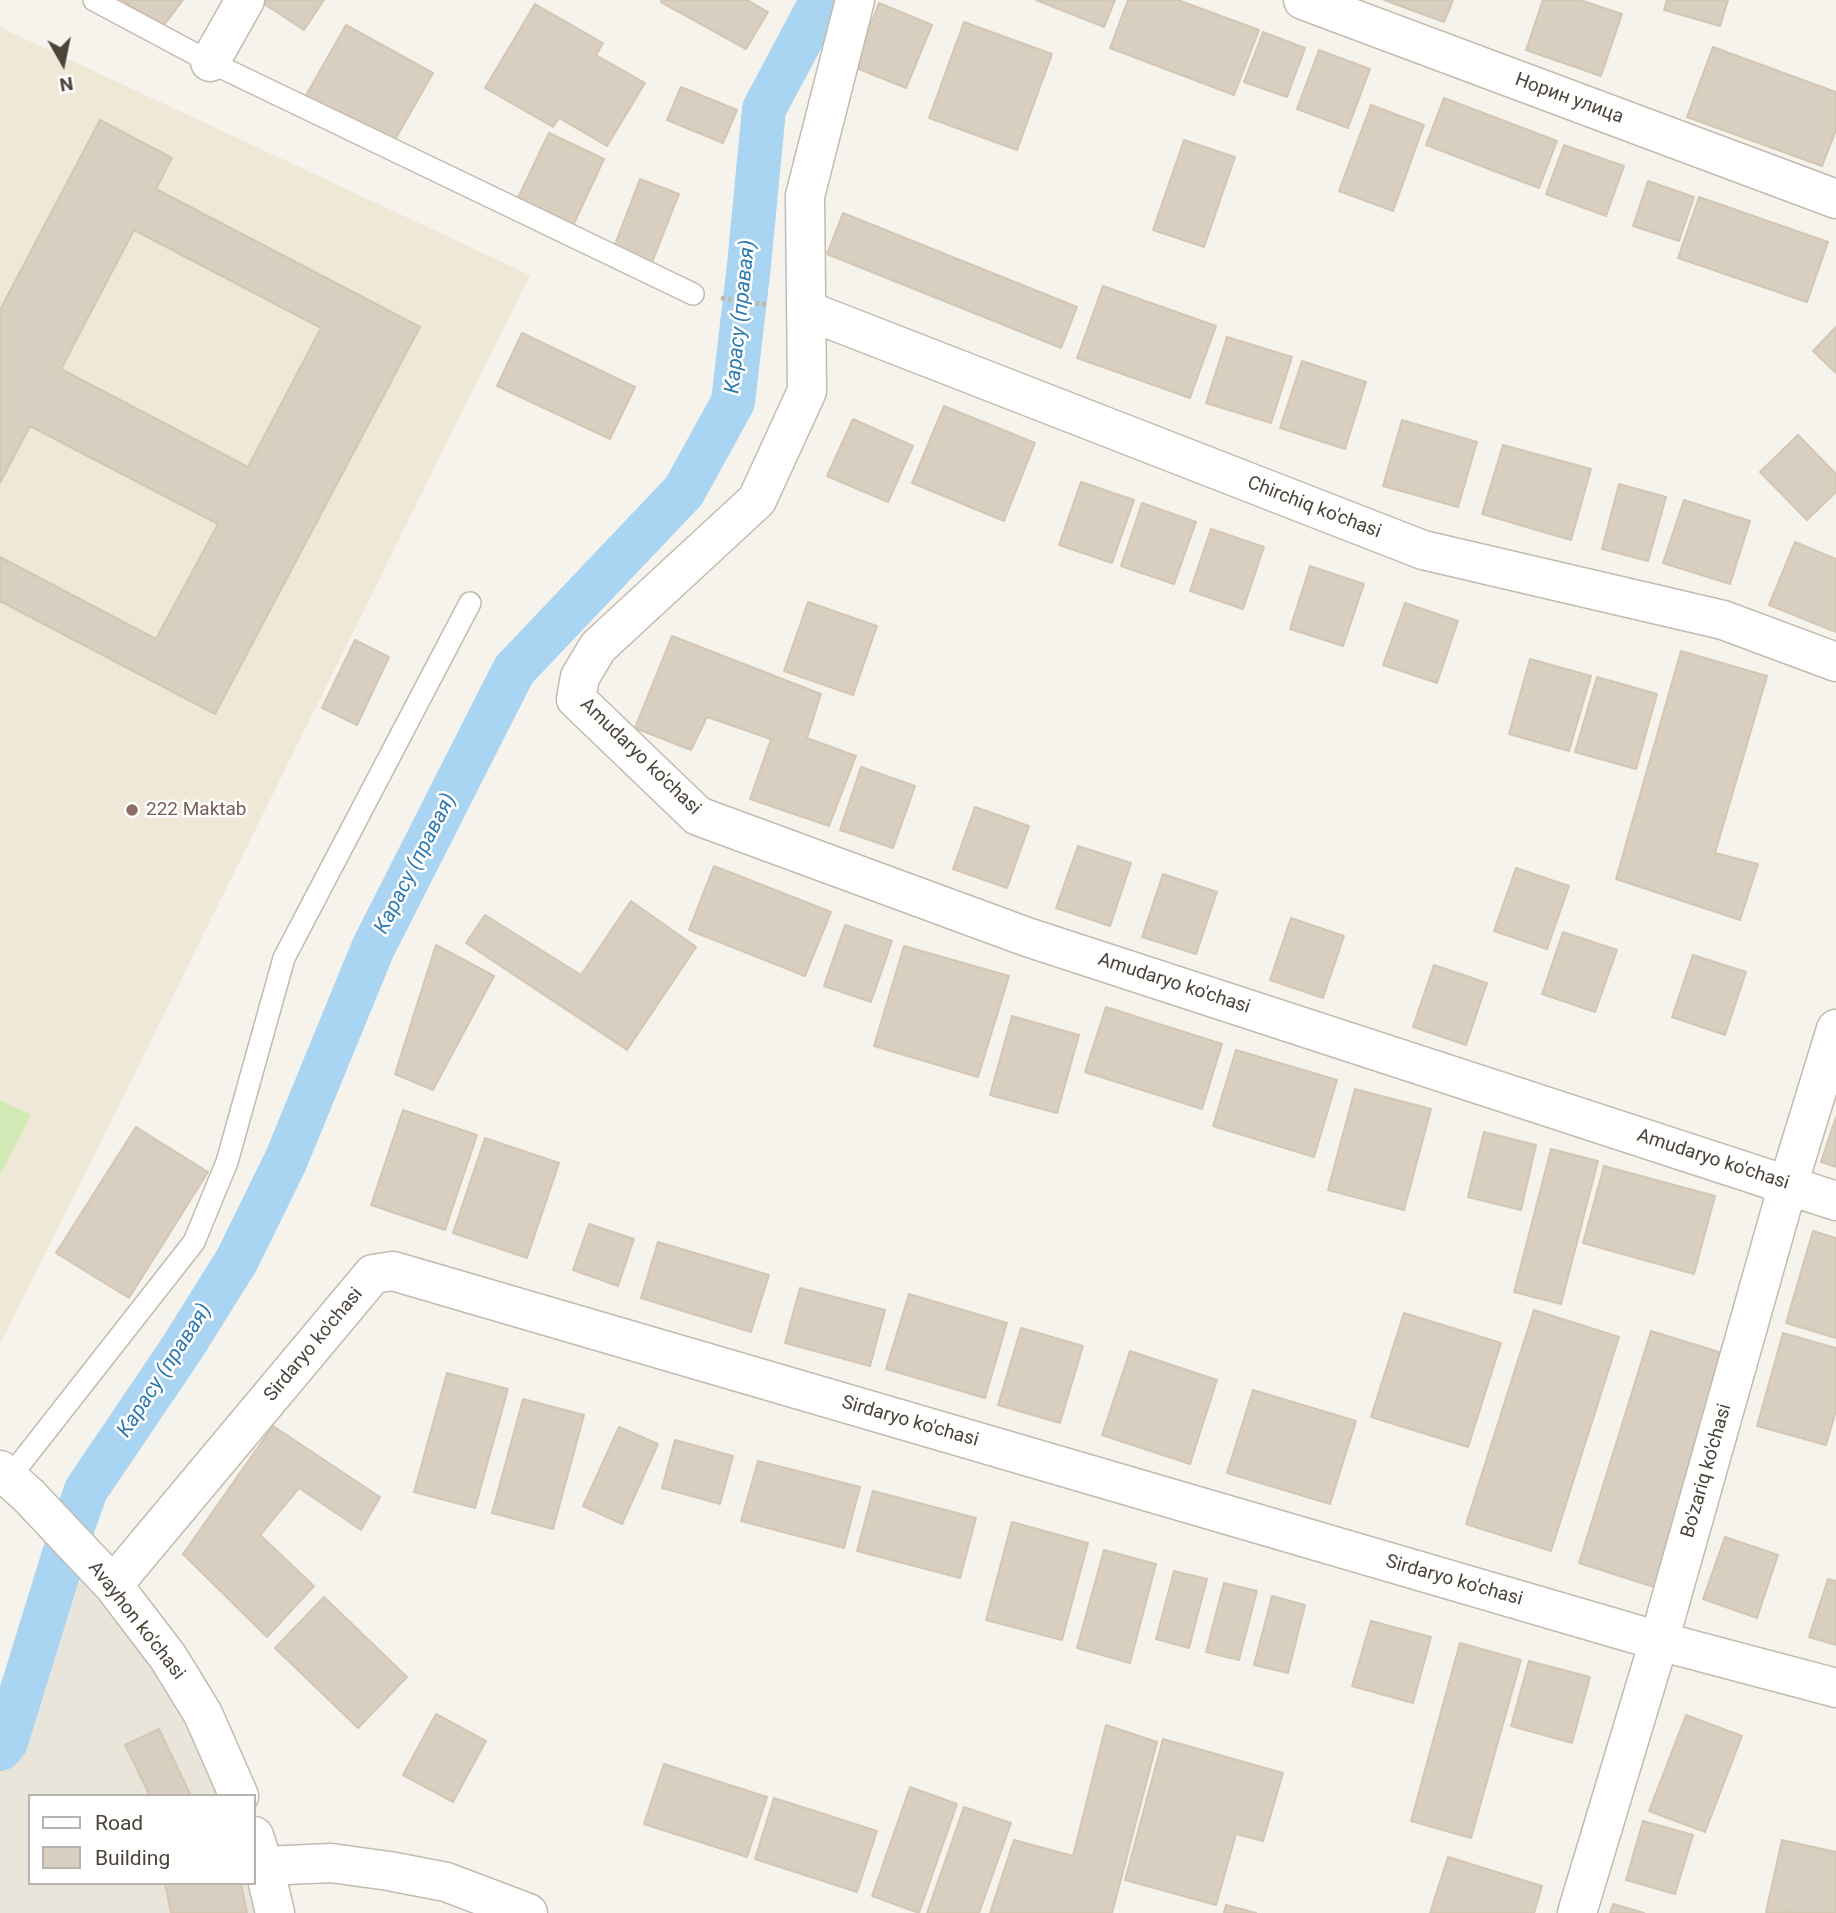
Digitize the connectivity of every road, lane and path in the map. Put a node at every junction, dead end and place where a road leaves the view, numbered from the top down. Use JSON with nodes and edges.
{"nodes":[{"id":1,"x":94,"y":0,"type":"edge"},
{"id":2,"x":245,"y":0,"type":"edge"},
{"id":3,"x":855,"y":0,"type":"edge"},
{"id":4,"x":1303,"y":0,"type":"edge"},
{"id":5,"x":210,"y":62,"type":"junction"},
{"id":6,"x":1836,"y":199,"type":"edge"},
{"id":7,"x":693,"y":294,"type":"joint"},
{"id":8,"x":806,"y":310,"type":"junction"},
{"id":9,"x":470,"y":603,"type":"dead end"},
{"id":10,"x":1836,"y":662,"type":"edge"},
{"id":11,"x":1836,"y":1029,"type":"edge"},
{"id":12,"x":1787,"y":1185,"type":"junction"},
{"id":13,"x":1836,"y":1200,"type":"edge"},
{"id":14,"x":13,"y":1481,"type":"edge"},
{"id":15,"x":113,"y":1585,"type":"junction"},
{"id":16,"x":1659,"y":1641,"type":"junction"},
{"id":17,"x":1836,"y":1688,"type":"edge"},
{"id":18,"x":238,"y":1794,"type":"edge"},
{"id":19,"x":259,"y":1851,"type":"edge"},
{"id":20,"x":275,"y":1913,"type":"edge"},
{"id":21,"x":528,"y":1913,"type":"edge"},
{"id":22,"x":1577,"y":1913,"type":"edge"}],
"edges":[{"from":1,"to":5,"type":"lane"},
{"from":2,"to":5,"type":"street"},
{"from":3,"to":8,"type":"street"},
{"from":4,"to":6,"type":"street","name":"Норин улица"},
{"from":5,"to":7,"type":"lane"},
{"from":7,"to":8,"type":"path"},
{"from":8,"to":10,"type":"street","name":"Chirchiq ko'chasi"},
{"from":8,"to":12,"type":"street","name":"Amudaryo ko'chasi"},
{"from":9,"to":14,"type":"lane"},
{"from":11,"to":12,"type":"street","name":"Bo'zariq ko'chasi"},
{"from":12,"to":13,"type":"street","name":"Amudaryo ko'chasi"},
{"from":12,"to":16,"type":"street","name":"Bo'zariq ko'chasi"},
{"from":14,"to":15,"type":"street","name":"Avayhon ko'chasi"},
{"from":15,"to":16,"type":"street","name":"Sirdaryo ko'chasi"},
{"from":15,"to":18,"type":"street","name":"Avayhon ko'chasi"},
{"from":16,"to":17,"type":"street","name":"Sirdaryo ko'chasi"},
{"from":16,"to":22,"type":"street","name":"Bo'zariq ko'chasi"},
{"from":19,"to":20,"type":"street"},
{"from":19,"to":21,"type":"street"}]}
